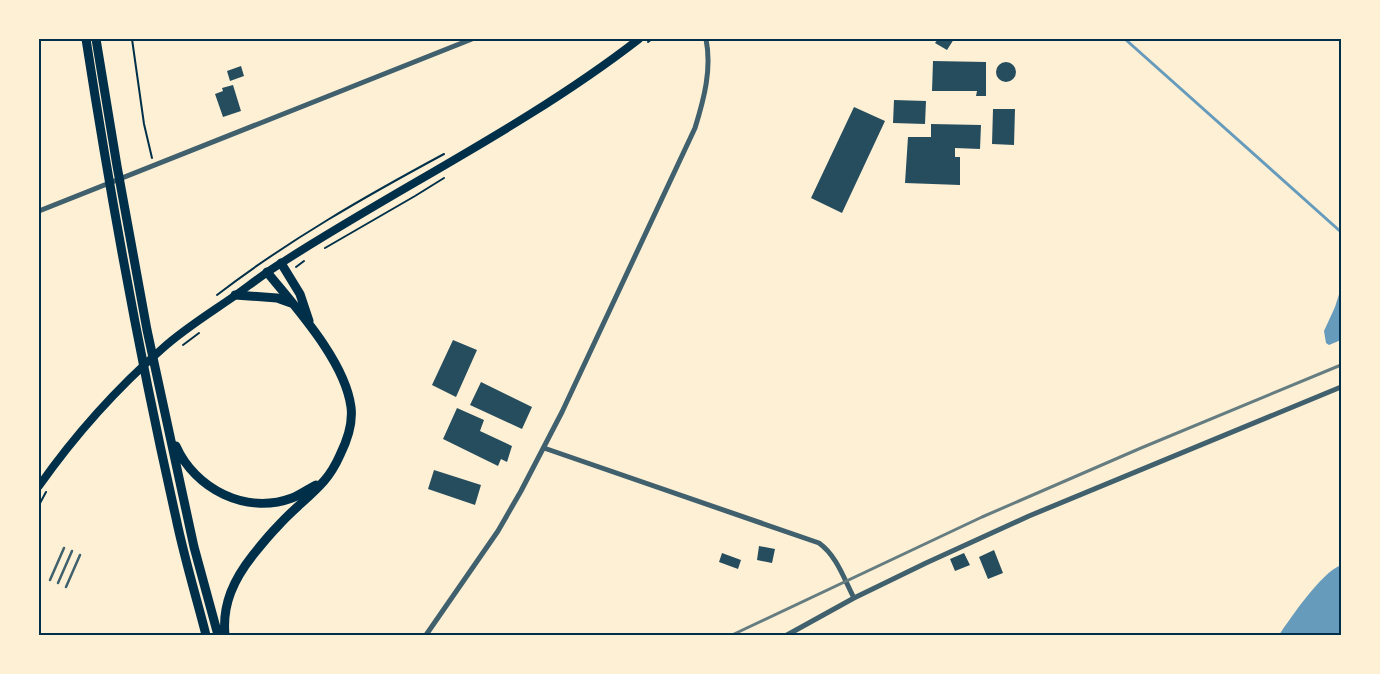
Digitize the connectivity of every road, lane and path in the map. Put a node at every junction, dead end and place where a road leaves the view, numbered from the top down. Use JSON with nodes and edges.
{"nodes":[{"id":1,"x":86,"y":39,"type":"edge"},
{"id":2,"x":96,"y":39,"type":"edge"},
{"id":3,"x":132,"y":39,"type":"edge"},
{"id":4,"x":472,"y":39,"type":"edge"},
{"id":5,"x":652,"y":39,"type":"edge"},
{"id":6,"x":706,"y":39,"type":"edge"},
{"id":7,"x":642,"y":42,"type":"edge"},
{"id":8,"x":154,"y":164,"type":"junction"},
{"id":9,"x":449,"y":175,"type":"dead end"},
{"id":10,"x":39,"y":211,"type":"edge"},
{"id":11,"x":320,"y":251,"type":"dead end"},
{"id":12,"x":303,"y":262,"type":"dead end"},
{"id":13,"x":281,"y":263,"type":"junction"},
{"id":14,"x":267,"y":272,"type":"junction"},
{"id":15,"x":287,"y":274,"type":"junction"},
{"id":16,"x":236,"y":295,"type":"junction"},
{"id":17,"x":292,"y":303,"type":"junction"},
{"id":18,"x":311,"y":329,"type":"junction"},
{"id":19,"x":203,"y":330,"type":"dead end"},
{"id":20,"x":179,"y":348,"type":"dead end"},
{"id":21,"x":1341,"y":387,"type":"edge"},
{"id":22,"x":161,"y":392,"type":"junction"},
{"id":23,"x":544,"y":448,"type":"junction"},
{"id":24,"x":325,"y":480,"type":"junction"},
{"id":25,"x":39,"y":486,"type":"edge"},
{"id":26,"x":47,"y":491,"type":"dead end"},
{"id":27,"x":39,"y":505,"type":"edge"},
{"id":28,"x":64,"y":548,"type":"dead end"},
{"id":29,"x":72,"y":551,"type":"dead end"},
{"id":30,"x":80,"y":555,"type":"dead end"},
{"id":31,"x":50,"y":580,"type":"dead end"},
{"id":32,"x":58,"y":583,"type":"dead end"},
{"id":33,"x":66,"y":587,"type":"dead end"},
{"id":34,"x":854,"y":598,"type":"junction"},
{"id":35,"x":206,"y":635,"type":"edge"},
{"id":36,"x":218,"y":635,"type":"edge"},
{"id":37,"x":225,"y":635,"type":"edge"},
{"id":38,"x":426,"y":635,"type":"edge"},
{"id":39,"x":787,"y":635,"type":"edge"}],
"edges":[{"from":1,"to":35,"type":"highway"},
{"from":2,"to":22,"type":"highway"},
{"from":3,"to":8,"type":"path"},
{"from":4,"to":8,"type":"street"},
{"from":5,"to":7,"type":"path"},
{"from":6,"to":23,"type":"street"},
{"from":7,"to":13,"type":"main road"},
{"from":8,"to":10,"type":"street"},
{"from":9,"to":11,"type":"path"},
{"from":12,"to":15,"type":"path"},
{"from":13,"to":14,"type":"main road"},
{"from":13,"to":15,"type":"highway"},
{"from":14,"to":16,"type":"main road"},
{"from":14,"to":17,"type":"highway"},
{"from":15,"to":18,"type":"highway"},
{"from":16,"to":17,"type":"highway"},
{"from":16,"to":25,"type":"main road"},
{"from":17,"to":18,"type":"highway"},
{"from":18,"to":24,"type":"highway"},
{"from":19,"to":20,"type":"path"},
{"from":21,"to":34,"type":"street"},
{"from":22,"to":24,"type":"highway"},
{"from":22,"to":36,"type":"highway"},
{"from":23,"to":34,"type":"street"},
{"from":23,"to":38,"type":"street"},
{"from":24,"to":37,"type":"highway"},
{"from":26,"to":27,"type":"path"},
{"from":28,"to":31,"type":"lane"},
{"from":29,"to":32,"type":"lane"},
{"from":30,"to":33,"type":"lane"},
{"from":34,"to":39,"type":"street"}]}
